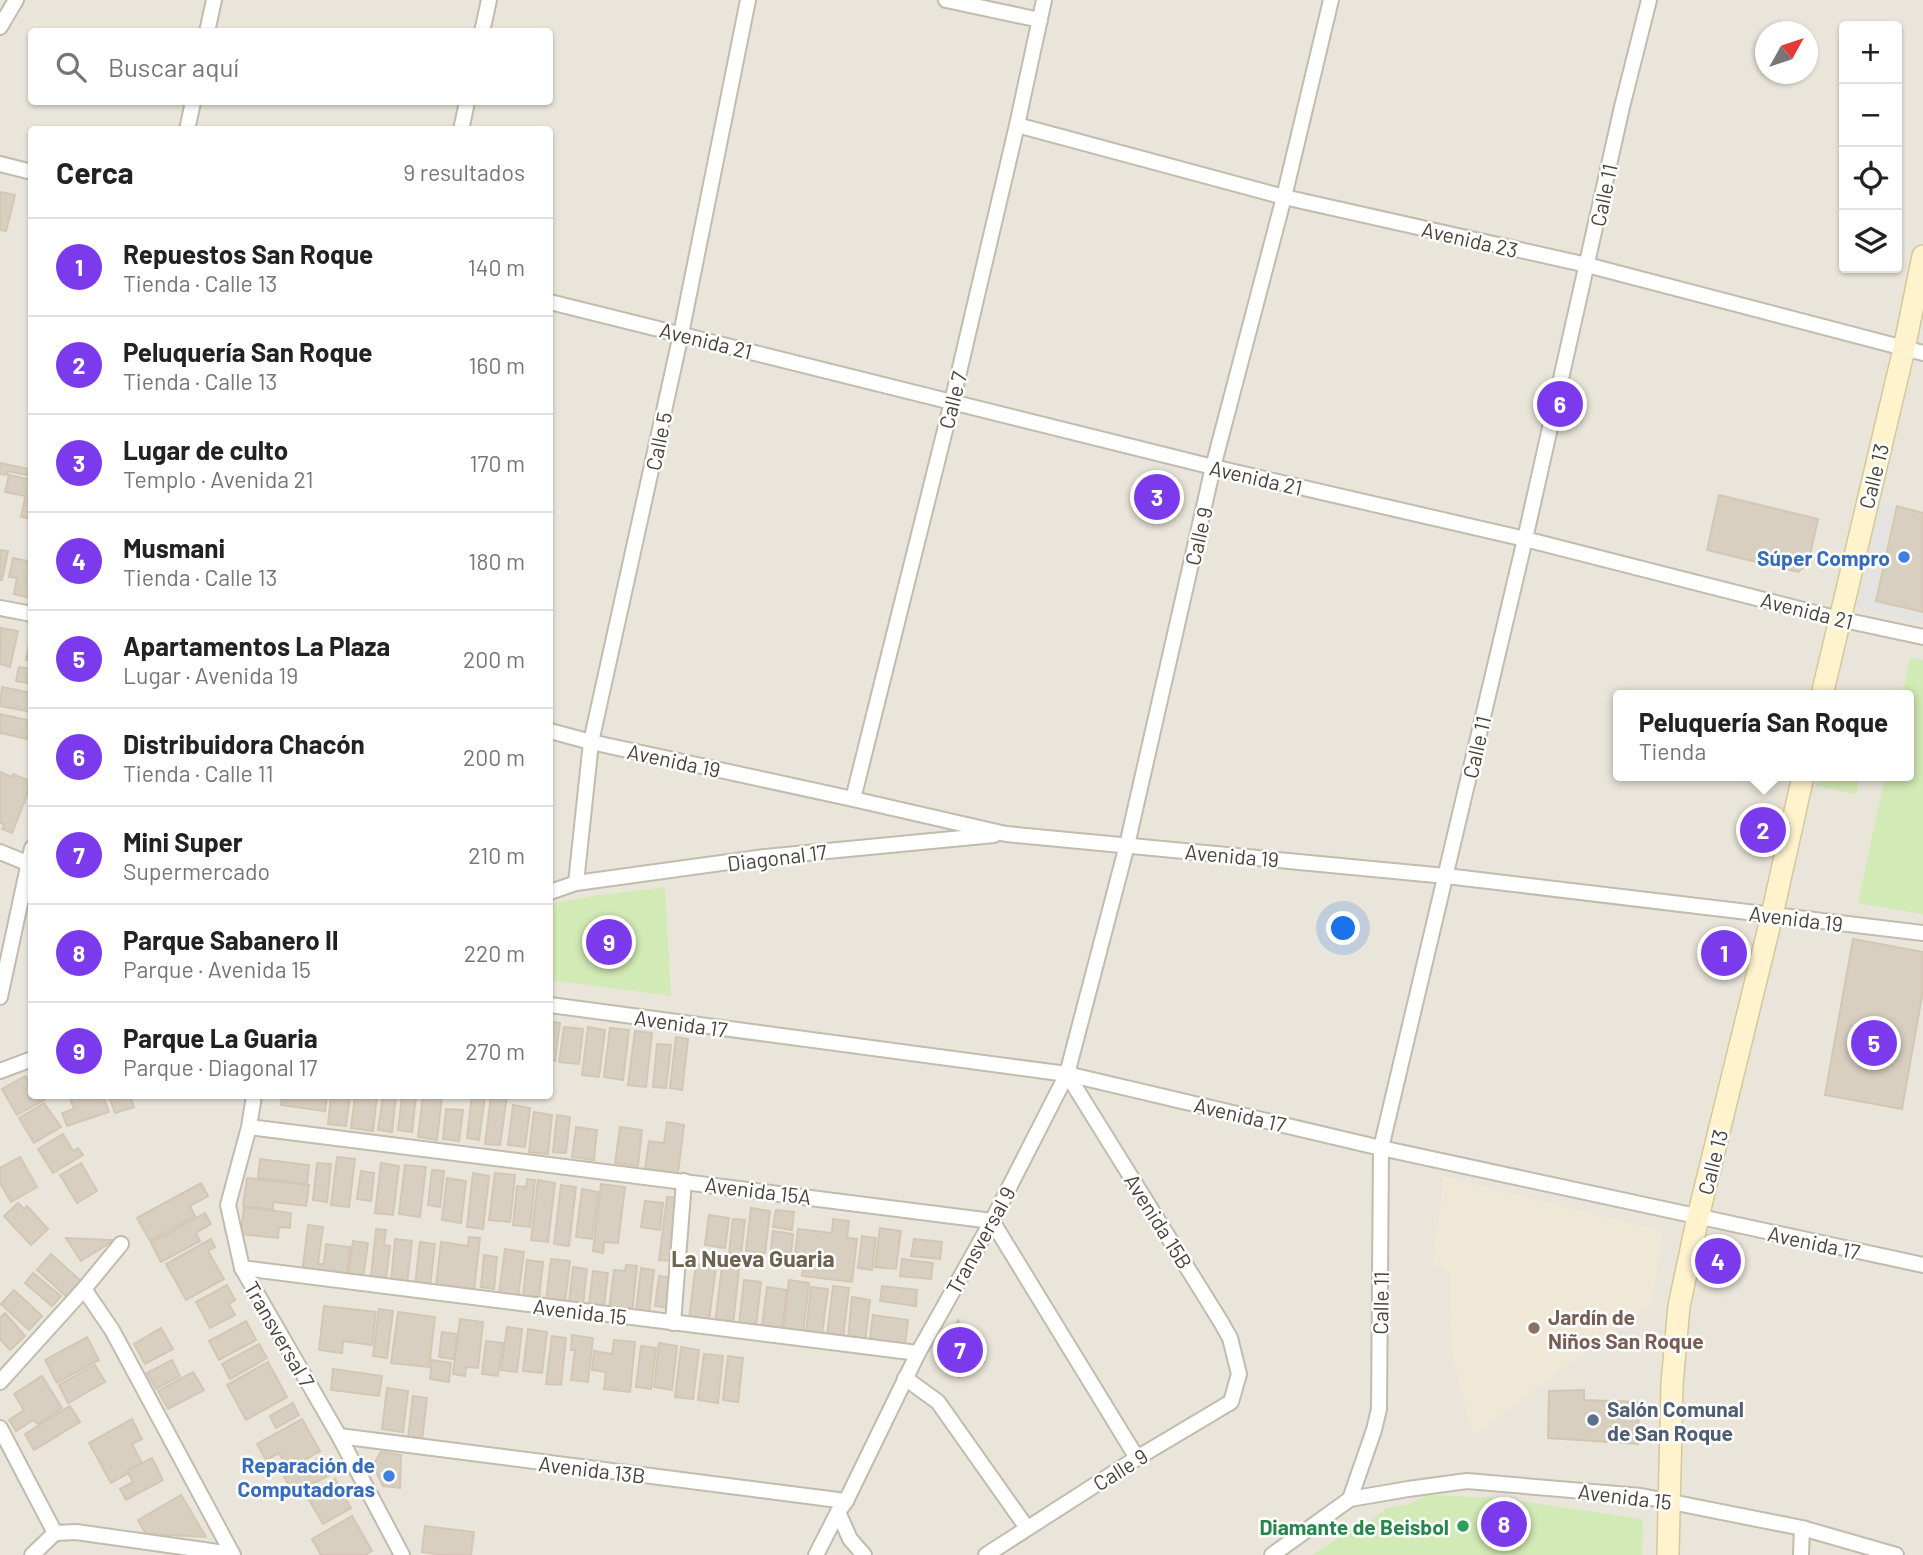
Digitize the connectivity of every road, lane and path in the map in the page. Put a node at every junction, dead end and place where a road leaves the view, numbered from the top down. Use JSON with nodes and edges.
{"nodes":[{"id":1,"x":16,"y":0,"type":"edge"},
{"id":2,"x":214,"y":0,"type":"edge"},
{"id":3,"x":489,"y":0,"type":"edge"},
{"id":4,"x":748,"y":0,"type":"edge"},
{"id":5,"x":946,"y":0,"type":"edge"},
{"id":6,"x":1044,"y":0,"type":"edge"},
{"id":7,"x":1331,"y":0,"type":"edge"},
{"id":8,"x":1649,"y":0,"type":"edge"},
{"id":9,"x":1040,"y":20,"type":"junction"},
{"id":10,"x":0,"y":27,"type":"edge"},
{"id":11,"x":208,"y":28,"type":"edge"},
{"id":12,"x":483,"y":28,"type":"edge"},
{"id":13,"x":192,"y":105,"type":"edge"},
{"id":14,"x":466,"y":105,"type":"edge"},
{"id":15,"x":1017,"y":125,"type":"junction"},
{"id":16,"x":188,"y":126,"type":"edge"},
{"id":17,"x":462,"y":126,"type":"edge"},
{"id":18,"x":0,"y":164,"type":"edge"},
{"id":19,"x":28,"y":171,"type":"edge"},
{"id":20,"x":1284,"y":197,"type":"junction"},
{"id":21,"x":1923,"y":257,"type":"edge"},
{"id":22,"x":1587,"y":265,"type":"junction"},
{"id":23,"x":553,"y":303,"type":"edge"},
{"id":24,"x":681,"y":334,"type":"junction"},
{"id":25,"x":1913,"y":351,"type":"edge"},
{"id":26,"x":951,"y":402,"type":"junction"},
{"id":27,"x":1213,"y":467,"type":"junction"},
{"id":28,"x":1525,"y":539,"type":"junction"},
{"id":29,"x":0,"y":608,"type":"edge"},
{"id":30,"x":28,"y":613,"type":"edge"},
{"id":31,"x":1839,"y":618,"type":"junction"},
{"id":32,"x":1923,"y":637,"type":"edge"},
{"id":33,"x":1823,"y":690,"type":"edge"},
{"id":34,"x":553,"y":732,"type":"edge"},
{"id":35,"x":592,"y":742,"type":"junction"},
{"id":36,"x":1802,"y":781,"type":"edge"},
{"id":37,"x":853,"y":799,"type":"junction"},
{"id":38,"x":1006,"y":834,"type":"junction"},
{"id":39,"x":1128,"y":845,"type":"junction"},
{"id":40,"x":0,"y":852,"type":"edge"},
{"id":41,"x":28,"y":863,"type":"edge"},
{"id":42,"x":28,"y":873,"type":"edge"},
{"id":43,"x":1446,"y":876,"type":"junction"},
{"id":44,"x":576,"y":883,"type":"junction"},
{"id":45,"x":553,"y":891,"type":"edge"},
{"id":46,"x":1772,"y":915,"type":"junction"},
{"id":47,"x":1923,"y":933,"type":"edge"},
{"id":48,"x":0,"y":997,"type":"edge"},
{"id":49,"x":553,"y":1005,"type":"edge"},
{"id":50,"x":28,"y":1060,"type":"edge"},
{"id":51,"x":0,"y":1071,"type":"edge"},
{"id":52,"x":1067,"y":1074,"type":"junction"},
{"id":53,"x":254,"y":1099,"type":"edge"},
{"id":54,"x":249,"y":1127,"type":"junction"},
{"id":55,"x":1381,"y":1148,"type":"junction"},
{"id":56,"x":684,"y":1181,"type":"junction"},
{"id":57,"x":1698,"y":1217,"type":"junction"},
{"id":58,"x":992,"y":1221,"type":"junction"},
{"id":59,"x":121,"y":1244,"type":"dead end"},
{"id":60,"x":1923,"y":1265,"type":"edge"},
{"id":61,"x":242,"y":1269,"type":"junction"},
{"id":62,"x":84,"y":1289,"type":"junction"},
{"id":63,"x":673,"y":1323,"type":"junction"},
{"id":64,"x":918,"y":1353,"type":"junction"},
{"id":65,"x":1239,"y":1374,"type":"joint"},
{"id":66,"x":905,"y":1378,"type":"junction"},
{"id":67,"x":0,"y":1382,"type":"edge"},
{"id":68,"x":0,"y":1428,"type":"edge"},
{"id":69,"x":339,"y":1436,"type":"junction"},
{"id":70,"x":1137,"y":1458,"type":"junction"},
{"id":71,"x":1350,"y":1499,"type":"junction"},
{"id":72,"x":1670,"y":1501,"type":"junction"},
{"id":73,"x":842,"y":1506,"type":"junction"},
{"id":74,"x":1027,"y":1528,"type":"junction"},
{"id":75,"x":1801,"y":1528,"type":"junction"},
{"id":76,"x":55,"y":1534,"type":"junction"},
{"id":77,"x":32,"y":1555,"type":"edge"},
{"id":78,"x":233,"y":1555,"type":"edge"},
{"id":79,"x":402,"y":1555,"type":"edge"},
{"id":80,"x":816,"y":1555,"type":"edge"},
{"id":81,"x":863,"y":1555,"type":"edge"},
{"id":82,"x":986,"y":1555,"type":"edge"},
{"id":83,"x":1272,"y":1555,"type":"edge"},
{"id":84,"x":1668,"y":1555,"type":"edge"},
{"id":85,"x":1801,"y":1555,"type":"edge"},
{"id":86,"x":1896,"y":1555,"type":"edge"}],
"edges":[{"from":1,"to":10,"type":"street"},
{"from":2,"to":11,"type":"street"},
{"from":3,"to":12,"type":"street"},
{"from":4,"to":24,"type":"street","name":"Calle 5"},
{"from":5,"to":9,"type":"street"},
{"from":6,"to":9,"type":"street","name":"Calle 7"},
{"from":7,"to":20,"type":"street","name":"Calle 9"},
{"from":8,"to":22,"type":"street","name":"Calle 11"},
{"from":9,"to":15,"type":"street","name":"Calle 7"},
{"from":13,"to":16,"type":"street"},
{"from":14,"to":17,"type":"street"},
{"from":15,"to":20,"type":"street","name":"Avenida 23"},
{"from":15,"to":26,"type":"street","name":"Calle 7"},
{"from":18,"to":19,"type":"street"},
{"from":20,"to":22,"type":"street","name":"Avenida 23"},
{"from":20,"to":27,"type":"street","name":"Calle 9"},
{"from":21,"to":25,"type":"street","name":"Calle 13"},
{"from":22,"to":25,"type":"street","name":"Avenida 23"},
{"from":22,"to":28,"type":"street","name":"Calle 11"},
{"from":23,"to":24,"type":"street","name":"Avenida 21"},
{"from":24,"to":26,"type":"street","name":"Avenida 21"},
{"from":24,"to":35,"type":"street","name":"Calle 5"},
{"from":25,"to":31,"type":"street","name":"Calle 13"},
{"from":26,"to":27,"type":"street","name":"Avenida 21"},
{"from":26,"to":37,"type":"street","name":"Calle 7"},
{"from":27,"to":28,"type":"street","name":"Avenida 21"},
{"from":27,"to":39,"type":"street","name":"Calle 9"},
{"from":28,"to":31,"type":"street","name":"Avenida 21"},
{"from":28,"to":43,"type":"street","name":"Calle 11"},
{"from":29,"to":30,"type":"street"},
{"from":31,"to":32,"type":"street","name":"Avenida 21"},
{"from":31,"to":33,"type":"street","name":"Calle 13"},
{"from":34,"to":35,"type":"street","name":"Avenida 19"},
{"from":35,"to":37,"type":"street","name":"Avenida 19"},
{"from":35,"to":44,"type":"street","name":"Calle 5"},
{"from":36,"to":46,"type":"street","name":"Calle 13"},
{"from":37,"to":38,"type":"street","name":"Avenida 19"},
{"from":38,"to":39,"type":"street","name":"Avenida 19"},
{"from":38,"to":44,"type":"street","name":"Diagonal 17"},
{"from":39,"to":43,"type":"street","name":"Avenida 19"},
{"from":39,"to":52,"type":"street","name":"Calle 9"},
{"from":40,"to":41,"type":"street"},
{"from":42,"to":48,"type":"street"},
{"from":43,"to":46,"type":"street","name":"Avenida 19"},
{"from":43,"to":55,"type":"street","name":"Calle 11"},
{"from":44,"to":45,"type":"street","name":"Diagonal 17"},
{"from":46,"to":47,"type":"street","name":"Avenida 19"},
{"from":46,"to":57,"type":"street","name":"Calle 13"},
{"from":49,"to":52,"type":"street","name":"Avenida 17"},
{"from":50,"to":51,"type":"street"},
{"from":52,"to":55,"type":"street","name":"Avenida 17"},
{"from":52,"to":58,"type":"street","name":"Transversal 9"},
{"from":52,"to":65,"type":"street","name":"Avenida 15B"},
{"from":53,"to":54,"type":"street","name":"Transversal 7"},
{"from":54,"to":56,"type":"street","name":"Avenida 15A"},
{"from":54,"to":61,"type":"street","name":"Transversal 7"},
{"from":55,"to":57,"type":"street","name":"Avenida 17"},
{"from":55,"to":71,"type":"street","name":"Calle 11"},
{"from":56,"to":58,"type":"street","name":"Avenida 15A"},
{"from":56,"to":63,"type":"street"},
{"from":57,"to":60,"type":"street","name":"Avenida 17"},
{"from":57,"to":72,"type":"street","name":"Calle 13"},
{"from":58,"to":64,"type":"street","name":"Transversal 9"},
{"from":58,"to":70,"type":"street"},
{"from":59,"to":62,"type":"street"},
{"from":61,"to":63,"type":"street","name":"Avenida 15"},
{"from":61,"to":69,"type":"street","name":"Transversal 7"},
{"from":62,"to":67,"type":"street"},
{"from":62,"to":78,"type":"street"},
{"from":63,"to":64,"type":"street","name":"Avenida 15"},
{"from":64,"to":66,"type":"street","name":"Transversal 9"},
{"from":65,"to":70,"type":"street","name":"Calle 9"},
{"from":66,"to":73,"type":"street","name":"Transversal 9"},
{"from":66,"to":74,"type":"street"},
{"from":68,"to":76,"type":"street"},
{"from":69,"to":73,"type":"street","name":"Avenida 13B"},
{"from":69,"to":79,"type":"street","name":"Transversal 7"},
{"from":70,"to":74,"type":"street","name":"Calle 9"},
{"from":71,"to":72,"type":"street","name":"Avenida 15"},
{"from":71,"to":83,"type":"street"},
{"from":72,"to":75,"type":"street","name":"Avenida 15"},
{"from":72,"to":84,"type":"street","name":"Calle 13"},
{"from":73,"to":80,"type":"street","name":"Transversal 9"},
{"from":73,"to":81,"type":"street"},
{"from":74,"to":82,"type":"street","name":"Calle 9"},
{"from":75,"to":85,"type":"street"},
{"from":75,"to":86,"type":"street","name":"Avenida 15"},
{"from":76,"to":77,"type":"street"},
{"from":76,"to":78,"type":"street"}]}
